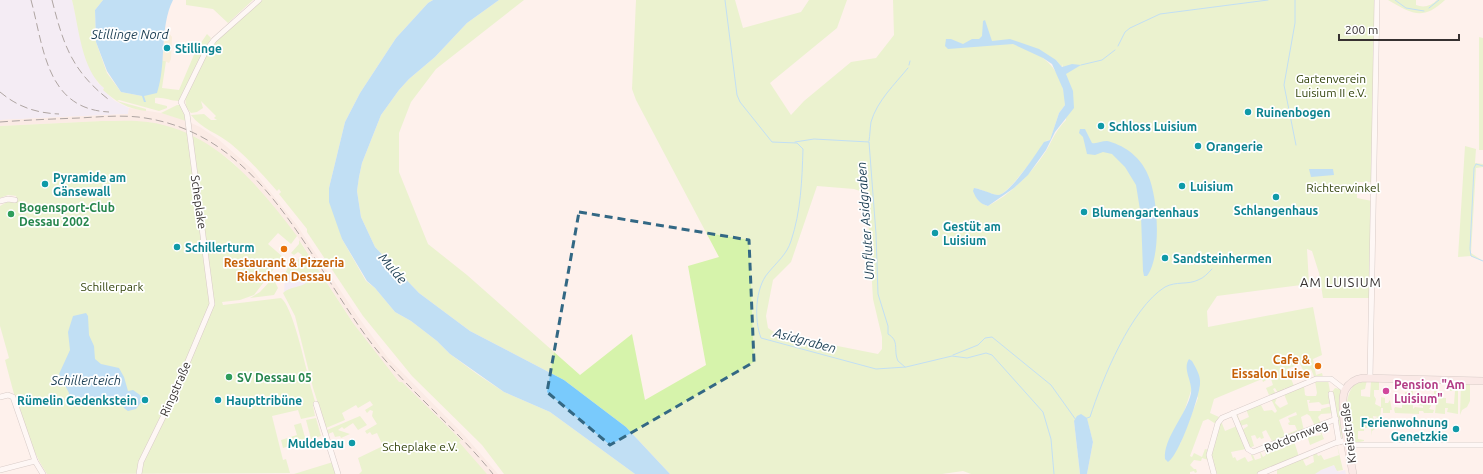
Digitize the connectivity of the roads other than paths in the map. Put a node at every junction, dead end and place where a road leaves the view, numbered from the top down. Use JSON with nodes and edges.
{"nodes":[{"id":1,"x":259,"y":0,"type":"edge"},
{"id":2,"x":1377,"y":0,"type":"edge"},
{"id":3,"x":15,"y":200,"type":"dead end"},
{"id":4,"x":0,"y":201,"type":"edge"},
{"id":5,"x":212,"y":304,"type":"joint"},
{"id":6,"x":1370,"y":378,"type":"junction"},
{"id":7,"x":1483,"y":381,"type":"edge"},
{"id":8,"x":1345,"y":390,"type":"junction"},
{"id":9,"x":1331,"y":394,"type":"dead end"},
{"id":10,"x":0,"y":397,"type":"edge"},
{"id":11,"x":316,"y":404,"type":"dead end"},
{"id":12,"x":1233,"y":413,"type":"junction"},
{"id":13,"x":1336,"y":419,"type":"junction"},
{"id":14,"x":1345,"y":443,"type":"junction"},
{"id":15,"x":1483,"y":445,"type":"edge"},
{"id":16,"x":36,"y":460,"type":"junction"},
{"id":17,"x":0,"y":470,"type":"edge"},
{"id":18,"x":43,"y":474,"type":"edge"},
{"id":19,"x":139,"y":474,"type":"edge"},
{"id":20,"x":338,"y":474,"type":"edge"},
{"id":21,"x":1214,"y":474,"type":"edge"},
{"id":22,"x":1260,"y":474,"type":"edge"},
{"id":23,"x":1353,"y":474,"type":"edge"}],
"edges":[{"from":1,"to":5,"type":"street","name":"Scheplake"},
{"from":2,"to":6,"type":"street"},
{"from":3,"to":4,"type":"street"},
{"from":5,"to":19,"type":"street","name":"Ringstraße"},
{"from":6,"to":7,"type":"main road","name":"Kreisstraße"},
{"from":6,"to":8,"type":"main road","name":"Kreisstraße"},
{"from":8,"to":12,"type":"street"},
{"from":8,"to":14,"type":"main road","name":"Kreisstraße"},
{"from":9,"to":13,"type":"street","name":"Rotdornweg"},
{"from":10,"to":16,"type":"street"},
{"from":11,"to":20,"type":"street"},
{"from":12,"to":13,"type":"street","name":"Rotdornweg"},
{"from":12,"to":21,"type":"street"},
{"from":13,"to":14,"type":"street","name":"Rotdornweg"},
{"from":14,"to":15,"type":"street"},
{"from":14,"to":22,"type":"street","name":"Rotdornweg"},
{"from":14,"to":23,"type":"main road","name":"Kreisstraße"},
{"from":16,"to":17,"type":"street"},
{"from":16,"to":18,"type":"street"}]}
